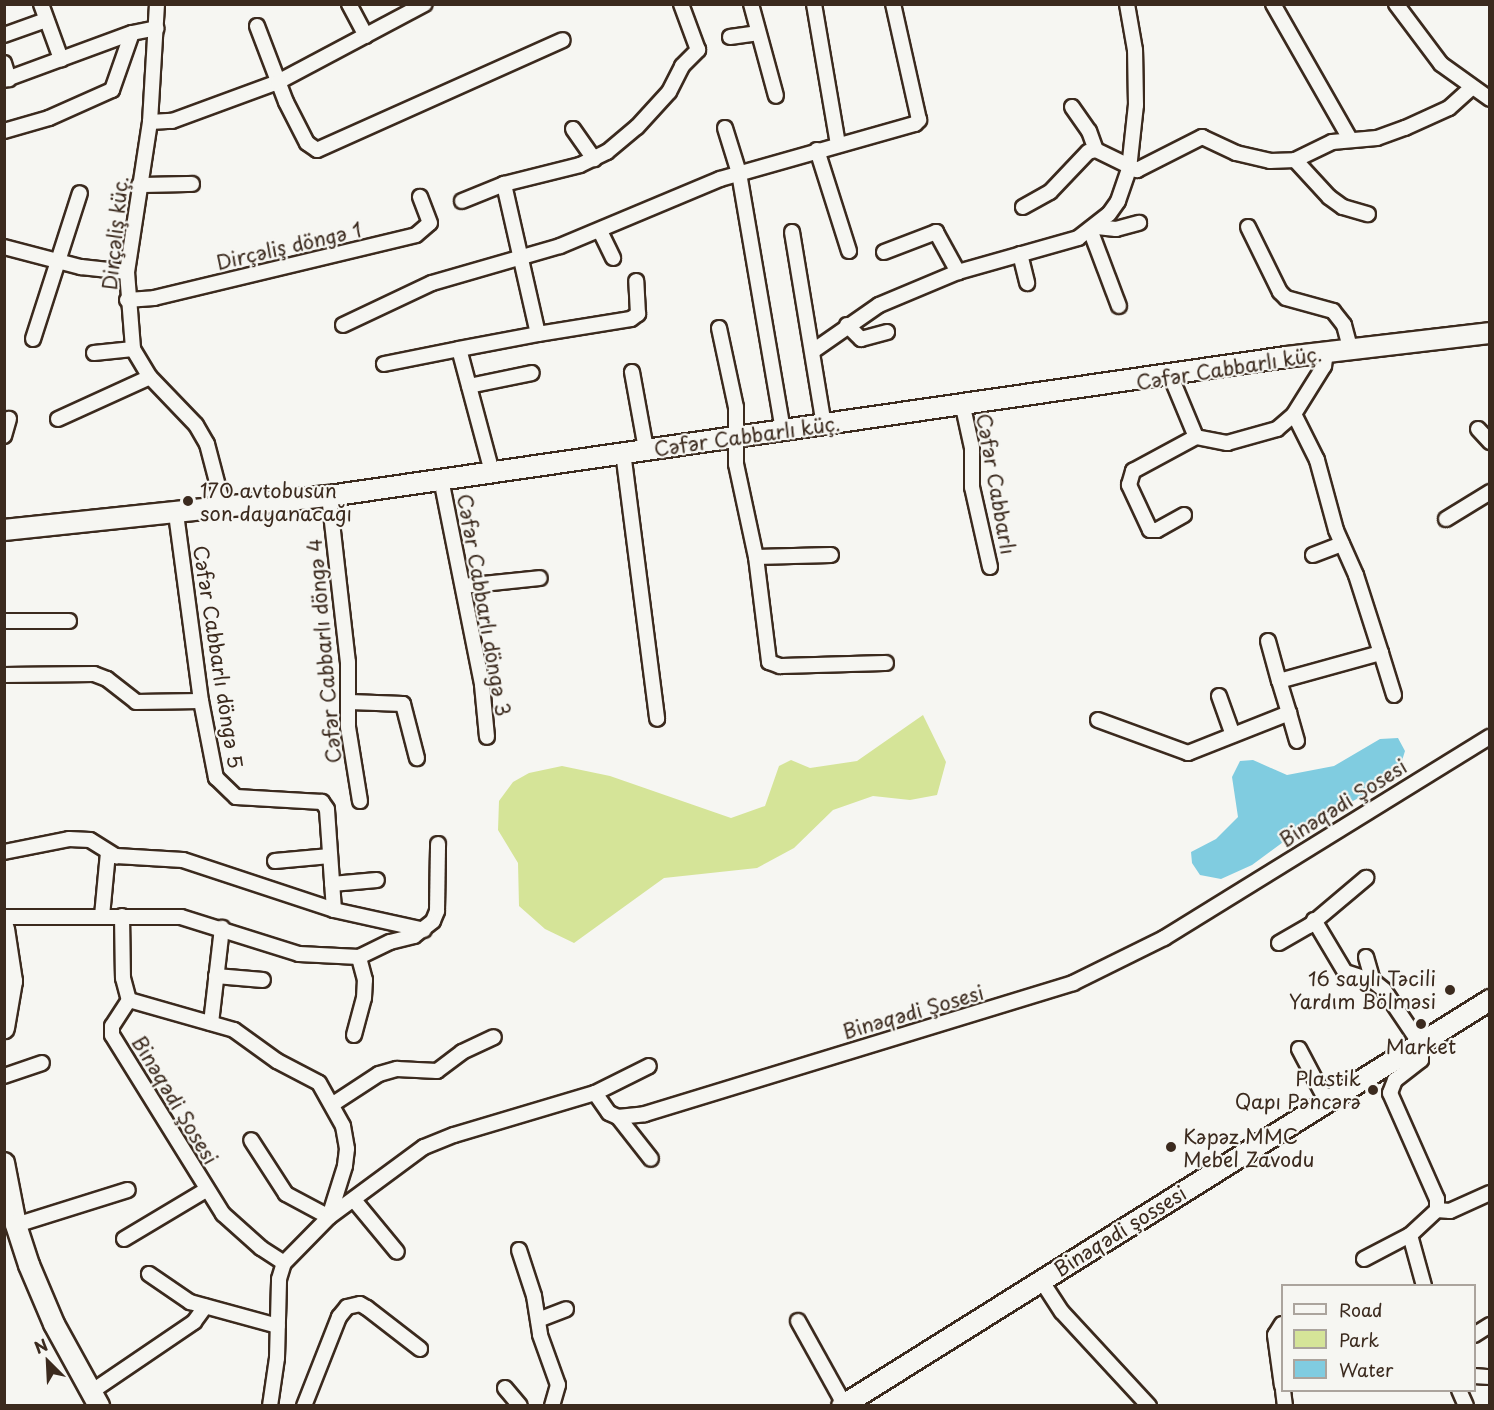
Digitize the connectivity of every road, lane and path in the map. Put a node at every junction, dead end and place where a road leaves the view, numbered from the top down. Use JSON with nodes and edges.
{"nodes":[{"id":1,"x":41,"y":4,"type":"edge"},
{"id":2,"x":158,"y":4,"type":"edge"},
{"id":3,"x":349,"y":4,"type":"edge"},
{"id":4,"x":425,"y":4,"type":"edge"},
{"id":5,"x":681,"y":4,"type":"edge"},
{"id":6,"x":751,"y":4,"type":"edge"},
{"id":7,"x":814,"y":4,"type":"edge"},
{"id":8,"x":893,"y":4,"type":"edge"},
{"id":9,"x":1126,"y":4,"type":"edge"},
{"id":10,"x":1273,"y":4,"type":"edge"},
{"id":11,"x":1396,"y":4,"type":"edge"},
{"id":12,"x":46,"y":20,"type":"junction"},
{"id":13,"x":258,"y":26,"type":"dead end"},
{"id":14,"x":157,"y":28,"type":"junction"},
{"id":15,"x":132,"y":33,"type":"junction"},
{"id":16,"x":757,"y":33,"type":"junction"},
{"id":17,"x":4,"y":34,"type":"edge"},
{"id":18,"x":366,"y":36,"type":"junction"},
{"id":19,"x":730,"y":37,"type":"dead end"},
{"id":20,"x":563,"y":40,"type":"dead end"},
{"id":21,"x":61,"y":59,"type":"junction"},
{"id":22,"x":4,"y":63,"type":"edge"},
{"id":23,"x":7,"y":79,"type":"edge"},
{"id":24,"x":278,"y":82,"type":"junction"},
{"id":25,"x":1473,"y":87,"type":"junction"},
{"id":26,"x":776,"y":96,"type":"dead end"},
{"id":27,"x":1490,"y":99,"type":"edge"},
{"id":28,"x":1072,"y":107,"type":"dead end"},
{"id":29,"x":150,"y":122,"type":"junction"},
{"id":30,"x":725,"y":128,"type":"dead end"},
{"id":31,"x":573,"y":129,"type":"dead end"},
{"id":32,"x":4,"y":131,"type":"edge"},
{"id":33,"x":1350,"y":139,"type":"junction"},
{"id":34,"x":838,"y":144,"type":"junction"},
{"id":35,"x":817,"y":150,"type":"junction"},
{"id":36,"x":1096,"y":150,"type":"junction"},
{"id":37,"x":594,"y":159,"type":"junction"},
{"id":38,"x":1295,"y":160,"type":"junction"},
{"id":39,"x":1129,"y":169,"type":"junction"},
{"id":40,"x":739,"y":173,"type":"junction"},
{"id":41,"x":192,"y":184,"type":"dead end"},
{"id":42,"x":504,"y":184,"type":"junction"},
{"id":43,"x":139,"y":185,"type":"junction"},
{"id":44,"x":80,"y":193,"type":"dead end"},
{"id":45,"x":420,"y":197,"type":"dead end"},
{"id":46,"x":462,"y":201,"type":"dead end"},
{"id":47,"x":1023,"y":207,"type":"dead end"},
{"id":48,"x":1368,"y":214,"type":"dead end"},
{"id":49,"x":1139,"y":223,"type":"dead end"},
{"id":50,"x":1248,"y":227,"type":"dead end"},
{"id":51,"x":1094,"y":229,"type":"junction"},
{"id":52,"x":600,"y":231,"type":"junction"},
{"id":53,"x":792,"y":232,"type":"dead end"},
{"id":54,"x":4,"y":247,"type":"edge"},
{"id":55,"x":849,"y":251,"type":"dead end"},
{"id":56,"x":884,"y":252,"type":"dead end"},
{"id":57,"x":1020,"y":254,"type":"junction"},
{"id":58,"x":523,"y":258,"type":"junction"},
{"id":59,"x":613,"y":258,"type":"dead end"},
{"id":60,"x":58,"y":260,"type":"junction"},
{"id":61,"x":127,"y":272,"type":"junction"},
{"id":62,"x":958,"y":272,"type":"junction"},
{"id":63,"x":636,"y":281,"type":"dead end"},
{"id":64,"x":1027,"y":283,"type":"dead end"},
{"id":65,"x":127,"y":300,"type":"junction"},
{"id":66,"x":1119,"y":306,"type":"dead end"},
{"id":67,"x":343,"y":325,"type":"dead end"},
{"id":68,"x":847,"y":325,"type":"junction"},
{"id":69,"x":719,"y":328,"type":"dead end"},
{"id":70,"x":887,"y":332,"type":"dead end"},
{"id":71,"x":1490,"y":333,"type":"edge"},
{"id":72,"x":538,"y":334,"type":"junction"},
{"id":73,"x":33,"y":339,"type":"dead end"},
{"id":74,"x":459,"y":348,"type":"junction"},
{"id":75,"x":133,"y":349,"type":"junction"},
{"id":76,"x":813,"y":351,"type":"junction"},
{"id":77,"x":1351,"y":351,"type":"junction"},
{"id":78,"x":94,"y":353,"type":"dead end"},
{"id":79,"x":1326,"y":353,"type":"junction"},
{"id":80,"x":384,"y":364,"type":"dead end"},
{"id":81,"x":632,"y":372,"type":"dead end"},
{"id":82,"x":532,"y":373,"type":"dead end"},
{"id":83,"x":150,"y":377,"type":"junction"},
{"id":84,"x":1171,"y":377,"type":"junction"},
{"id":85,"x":469,"y":386,"type":"junction"},
{"id":86,"x":963,"y":407,"type":"junction"},
{"id":87,"x":1294,"y":414,"type":"junction"},
{"id":88,"x":9,"y":419,"type":"dead end"},
{"id":89,"x":58,"y":419,"type":"dead end"},
{"id":90,"x":824,"y":425,"type":"junction"},
{"id":91,"x":1478,"y":429,"type":"dead end"},
{"id":92,"x":783,"y":431,"type":"junction"},
{"id":93,"x":4,"y":436,"type":"edge"},
{"id":94,"x":737,"y":436,"type":"junction"},
{"id":95,"x":1196,"y":437,"type":"junction"},
{"id":96,"x":1490,"y":442,"type":"edge"},
{"id":97,"x":646,"y":449,"type":"junction"},
{"id":98,"x":623,"y":452,"type":"junction"},
{"id":99,"x":492,"y":472,"type":"junction"},
{"id":100,"x":441,"y":479,"type":"junction"},
{"id":101,"x":1490,"y":492,"type":"edge"},
{"id":102,"x":329,"y":496,"type":"junction"},
{"id":103,"x":224,"y":509,"type":"junction"},
{"id":104,"x":176,"y":514,"type":"junction"},
{"id":105,"x":1184,"y":515,"type":"dead end"},
{"id":106,"x":1446,"y":519,"type":"dead end"},
{"id":107,"x":4,"y":530,"type":"edge"},
{"id":108,"x":1342,"y":544,"type":"junction"},
{"id":109,"x":831,"y":555,"type":"dead end"},
{"id":110,"x":1313,"y":555,"type":"dead end"},
{"id":111,"x":756,"y":557,"type":"junction"},
{"id":112,"x":990,"y":567,"type":"dead end"},
{"id":113,"x":540,"y":578,"type":"dead end"},
{"id":114,"x":463,"y":586,"type":"junction"},
{"id":115,"x":4,"y":621,"type":"edge"},
{"id":116,"x":69,"y":621,"type":"dead end"},
{"id":117,"x":1268,"y":641,"type":"dead end"},
{"id":118,"x":1381,"y":653,"type":"junction"},
{"id":119,"x":886,"y":663,"type":"dead end"},
{"id":120,"x":4,"y":675,"type":"edge"},
{"id":121,"x":1279,"y":681,"type":"junction"},
{"id":122,"x":1394,"y":695,"type":"dead end"},
{"id":123,"x":1219,"y":696,"type":"dead end"},
{"id":124,"x":201,"y":701,"type":"junction"},
{"id":125,"x":350,"y":702,"type":"junction"},
{"id":126,"x":1289,"y":713,"type":"junction"},
{"id":127,"x":657,"y":719,"type":"dead end"},
{"id":128,"x":1098,"y":720,"type":"dead end"},
{"id":129,"x":1233,"y":735,"type":"junction"},
{"id":130,"x":487,"y":737,"type":"dead end"},
{"id":131,"x":1490,"y":737,"type":"edge"},
{"id":132,"x":1297,"y":741,"type":"dead end"},
{"id":133,"x":417,"y":758,"type":"dead end"},
{"id":134,"x":360,"y":801,"type":"dead end"},
{"id":135,"x":438,"y":844,"type":"dead end"},
{"id":136,"x":4,"y":852,"type":"edge"},
{"id":137,"x":108,"y":852,"type":"junction"},
{"id":138,"x":330,"y":856,"type":"junction"},
{"id":139,"x":275,"y":861,"type":"dead end"},
{"id":140,"x":1366,"y":878,"type":"dead end"},
{"id":141,"x":377,"y":880,"type":"dead end"},
{"id":142,"x":333,"y":884,"type":"junction"},
{"id":143,"x":334,"y":910,"type":"junction"},
{"id":144,"x":102,"y":916,"type":"junction"},
{"id":145,"x":122,"y":916,"type":"junction"},
{"id":146,"x":4,"y":917,"type":"edge"},
{"id":147,"x":1314,"y":920,"type":"junction"},
{"id":148,"x":222,"y":928,"type":"junction"},
{"id":149,"x":4,"y":929,"type":"edge"},
{"id":150,"x":424,"y":930,"type":"junction"},
{"id":151,"x":1279,"y":943,"type":"dead end"},
{"id":152,"x":359,"y":957,"type":"junction"},
{"id":153,"x":1366,"y":957,"type":"dead end"},
{"id":154,"x":216,"y":976,"type":"junction"},
{"id":155,"x":263,"y":980,"type":"dead end"},
{"id":156,"x":1372,"y":981,"type":"junction"},
{"id":157,"x":129,"y":1000,"type":"junction"},
{"id":158,"x":1490,"y":1000,"type":"edge"},
{"id":159,"x":211,"y":1023,"type":"junction"},
{"id":160,"x":4,"y":1028,"type":"edge"},
{"id":161,"x":354,"y":1035,"type":"dead end"},
{"id":162,"x":494,"y":1037,"type":"dead end"},
{"id":163,"x":1421,"y":1045,"type":"junction"},
{"id":164,"x":1299,"y":1049,"type":"dead end"},
{"id":165,"x":42,"y":1063,"type":"dead end"},
{"id":166,"x":649,"y":1066,"type":"dead end"},
{"id":167,"x":4,"y":1076,"type":"edge"},
{"id":168,"x":595,"y":1093,"type":"junction"},
{"id":169,"x":1327,"y":1102,"type":"junction"},
{"id":170,"x":333,"y":1104,"type":"junction"},
{"id":171,"x":618,"y":1117,"type":"junction"},
{"id":172,"x":251,"y":1140,"type":"dead end"},
{"id":173,"x":651,"y":1159,"type":"dead end"},
{"id":174,"x":4,"y":1163,"type":"edge"},
{"id":175,"x":128,"y":1190,"type":"dead end"},
{"id":176,"x":206,"y":1190,"type":"junction"},
{"id":177,"x":1490,"y":1193,"type":"edge"},
{"id":178,"x":354,"y":1200,"type":"junction"},
{"id":179,"x":1437,"y":1210,"type":"junction"},
{"id":180,"x":329,"y":1217,"type":"junction"},
{"id":181,"x":16,"y":1225,"type":"junction"},
{"id":182,"x":1410,"y":1235,"type":"junction"},
{"id":183,"x":124,"y":1239,"type":"dead end"},
{"id":184,"x":519,"y":1250,"type":"dead end"},
{"id":185,"x":398,"y":1252,"type":"dead end"},
{"id":186,"x":1364,"y":1259,"type":"dead end"},
{"id":187,"x":284,"y":1263,"type":"junction"},
{"id":188,"x":148,"y":1274,"type":"dead end"},
{"id":189,"x":1041,"y":1280,"type":"junction"},
{"id":190,"x":1423,"y":1284,"type":"edge"},
{"id":191,"x":205,"y":1307,"type":"junction"},
{"id":192,"x":566,"y":1309,"type":"dead end"},
{"id":193,"x":538,"y":1320,"type":"junction"},
{"id":194,"x":798,"y":1321,"type":"dead end"},
{"id":195,"x":1490,"y":1324,"type":"edge"},
{"id":196,"x":279,"y":1326,"type":"junction"},
{"id":197,"x":1281,"y":1326,"type":"edge"},
{"id":198,"x":1476,"y":1334,"type":"edge"},
{"id":199,"x":420,"y":1350,"type":"dead end"},
{"id":200,"x":1281,"y":1375,"type":"edge"},
{"id":201,"x":505,"y":1388,"type":"dead end"},
{"id":202,"x":1460,"y":1392,"type":"edge"},
{"id":203,"x":95,"y":1399,"type":"edge"},
{"id":204,"x":843,"y":1405,"type":"edge"},
{"id":205,"x":270,"y":1406,"type":"edge"},
{"id":206,"x":304,"y":1406,"type":"edge"},
{"id":207,"x":520,"y":1406,"type":"edge"},
{"id":208,"x":552,"y":1406,"type":"edge"},
{"id":209,"x":1149,"y":1406,"type":"edge"},
{"id":210,"x":1466,"y":1406,"type":"edge"}],
"edges":[{"from":1,"to":12,"type":"street"},
{"from":2,"to":14,"type":"street","name":"Dirçəliş küç."},
{"from":3,"to":18,"type":"street"},
{"from":4,"to":18,"type":"street"},
{"from":5,"to":37,"type":"street"},
{"from":6,"to":16,"type":"street"},
{"from":7,"to":34,"type":"street"},
{"from":8,"to":34,"type":"street"},
{"from":9,"to":39,"type":"street"},
{"from":10,"to":33,"type":"street"},
{"from":11,"to":25,"type":"street"},
{"from":12,"to":17,"type":"street"},
{"from":12,"to":21,"type":"street"},
{"from":13,"to":24,"type":"street"},
{"from":14,"to":15,"type":"street"},
{"from":14,"to":29,"type":"street","name":"Dirçəliş küç."},
{"from":15,"to":21,"type":"street"},
{"from":15,"to":32,"type":"street"},
{"from":16,"to":19,"type":"street"},
{"from":16,"to":26,"type":"street"},
{"from":18,"to":24,"type":"street"},
{"from":20,"to":24,"type":"street"},
{"from":21,"to":23,"type":"street"},
{"from":22,"to":23,"type":"street"},
{"from":24,"to":29,"type":"street"},
{"from":25,"to":27,"type":"street"},
{"from":25,"to":33,"type":"street"},
{"from":28,"to":36,"type":"street"},
{"from":29,"to":43,"type":"street","name":"Dirçəliş küç."},
{"from":30,"to":40,"type":"street"},
{"from":31,"to":37,"type":"street"},
{"from":33,"to":38,"type":"street"},
{"from":34,"to":35,"type":"street"},
{"from":35,"to":40,"type":"street"},
{"from":35,"to":55,"type":"street"},
{"from":36,"to":39,"type":"street"},
{"from":36,"to":47,"type":"street"},
{"from":37,"to":42,"type":"street"},
{"from":38,"to":39,"type":"street"},
{"from":38,"to":48,"type":"street"},
{"from":39,"to":51,"type":"street"},
{"from":40,"to":52,"type":"street"},
{"from":40,"to":92,"type":"street"},
{"from":41,"to":43,"type":"street"},
{"from":42,"to":46,"type":"street"},
{"from":42,"to":58,"type":"street"},
{"from":43,"to":61,"type":"street","name":"Dirçəliş küç."},
{"from":44,"to":60,"type":"street"},
{"from":45,"to":65,"type":"street","name":"Dirçəliş döngə 1"},
{"from":49,"to":51,"type":"street"},
{"from":50,"to":77,"type":"street"},
{"from":51,"to":57,"type":"street"},
{"from":51,"to":66,"type":"street"},
{"from":52,"to":58,"type":"street"},
{"from":52,"to":59,"type":"street"},
{"from":53,"to":76,"type":"street"},
{"from":54,"to":60,"type":"street"},
{"from":56,"to":62,"type":"street"},
{"from":57,"to":62,"type":"street"},
{"from":57,"to":64,"type":"street"},
{"from":58,"to":67,"type":"street"},
{"from":58,"to":72,"type":"street"},
{"from":60,"to":61,"type":"street"},
{"from":60,"to":73,"type":"street"},
{"from":61,"to":65,"type":"street","name":"Dirçəliş küç."},
{"from":62,"to":68,"type":"street"},
{"from":63,"to":72,"type":"street"},
{"from":65,"to":75,"type":"street","name":"Dirçəliş küç."},
{"from":68,"to":70,"type":"street"},
{"from":68,"to":76,"type":"street"},
{"from":69,"to":94,"type":"street"},
{"from":71,"to":77,"type":"street","name":"Cəfər Cabbarlı küç."},
{"from":72,"to":74,"type":"street"},
{"from":74,"to":80,"type":"street"},
{"from":74,"to":85,"type":"street"},
{"from":75,"to":78,"type":"street"},
{"from":75,"to":83,"type":"street","name":"Dirçəliş küç."},
{"from":76,"to":90,"type":"street"},
{"from":77,"to":79,"type":"street","name":"Cəfər Cabbarlı küç."},
{"from":79,"to":84,"type":"street","name":"Cəfər Cabbarlı küç."},
{"from":79,"to":87,"type":"street"},
{"from":81,"to":97,"type":"street"},
{"from":82,"to":85,"type":"street"},
{"from":83,"to":89,"type":"street"},
{"from":83,"to":103,"type":"street","name":"Dirçəliş küç."},
{"from":84,"to":86,"type":"street","name":"Cəfər Cabbarlı küç."},
{"from":84,"to":95,"type":"street"},
{"from":85,"to":99,"type":"street"},
{"from":86,"to":90,"type":"street","name":"Cəfər Cabbarlı küç."},
{"from":86,"to":112,"type":"street","name":"Cəfər Cabbarlı"},
{"from":87,"to":95,"type":"street"},
{"from":87,"to":108,"type":"street"},
{"from":88,"to":93,"type":"street"},
{"from":90,"to":92,"type":"street","name":"Cəfər Cabbarlı küç."},
{"from":91,"to":96,"type":"street"},
{"from":92,"to":94,"type":"street","name":"Cəfər Cabbarlı küç."},
{"from":94,"to":97,"type":"street","name":"Cəfər Cabbarlı küç."},
{"from":94,"to":111,"type":"street"},
{"from":95,"to":105,"type":"street"},
{"from":97,"to":98,"type":"street","name":"Cəfər Cabbarlı küç."},
{"from":98,"to":99,"type":"street","name":"Cəfər Cabbarlı küç."},
{"from":98,"to":127,"type":"street"},
{"from":99,"to":100,"type":"street","name":"Cəfər Cabbarlı küç."},
{"from":100,"to":102,"type":"street","name":"Cəfər Cabbarlı küç."},
{"from":100,"to":114,"type":"street","name":"Cəfər Cabbarlı döngə 3"},
{"from":101,"to":106,"type":"street"},
{"from":102,"to":103,"type":"street","name":"Cəfər Cabbarlı küç."},
{"from":102,"to":125,"type":"street","name":"Cəfər Cabbarlı döngə 4"},
{"from":103,"to":104,"type":"street","name":"Cəfər Cabbarlı küç."},
{"from":104,"to":107,"type":"street","name":"Cəfər Cabbarlı küç."},
{"from":104,"to":124,"type":"street","name":"Cəfər Cabbarlı döngə 5"},
{"from":108,"to":110,"type":"street"},
{"from":108,"to":118,"type":"street"},
{"from":109,"to":111,"type":"street"},
{"from":111,"to":119,"type":"street"},
{"from":113,"to":114,"type":"street"},
{"from":114,"to":130,"type":"street","name":"Cəfər Cabbarlı döngə 3"},
{"from":115,"to":116,"type":"street"},
{"from":117,"to":121,"type":"street"},
{"from":118,"to":121,"type":"street"},
{"from":118,"to":122,"type":"street"},
{"from":120,"to":124,"type":"street"},
{"from":121,"to":126,"type":"street"},
{"from":123,"to":129,"type":"street"},
{"from":124,"to":138,"type":"street","name":"Cəfər Cabbarlı döngə 5"},
{"from":125,"to":133,"type":"street"},
{"from":125,"to":134,"type":"street","name":"Cəfər Cabbarlı döngə 4"},
{"from":126,"to":129,"type":"street"},
{"from":126,"to":132,"type":"street"},
{"from":128,"to":129,"type":"street"},
{"from":131,"to":171,"type":"street","name":"Binəqədi Şosesi"},
{"from":135,"to":150,"type":"street"},
{"from":136,"to":137,"type":"street"},
{"from":137,"to":143,"type":"street"},
{"from":137,"to":144,"type":"street"},
{"from":138,"to":139,"type":"street"},
{"from":138,"to":142,"type":"street","name":"Cəfər Cabbarlı döngə 5"},
{"from":140,"to":147,"type":"street"},
{"from":141,"to":142,"type":"street"},
{"from":142,"to":143,"type":"street","name":"Cəfər Cabbarlı döngə 5"},
{"from":143,"to":150,"type":"street"},
{"from":144,"to":145,"type":"street"},
{"from":144,"to":146,"type":"street"},
{"from":145,"to":148,"type":"street"},
{"from":145,"to":157,"type":"street"},
{"from":147,"to":151,"type":"street"},
{"from":147,"to":156,"type":"street"},
{"from":148,"to":152,"type":"street"},
{"from":148,"to":154,"type":"street"},
{"from":149,"to":160,"type":"street"},
{"from":150,"to":152,"type":"street"},
{"from":152,"to":161,"type":"street"},
{"from":153,"to":156,"type":"street"},
{"from":154,"to":155,"type":"street"},
{"from":154,"to":159,"type":"street"},
{"from":156,"to":163,"type":"street"},
{"from":157,"to":159,"type":"street","name":"Binəqədi Şosesi"},
{"from":157,"to":176,"type":"street","name":"Binəqədi Şosesi"},
{"from":158,"to":163,"type":"street","name":"Binəqədi şossesi"},
{"from":159,"to":170,"type":"street","name":"Binəqədi Şosesi"},
{"from":162,"to":170,"type":"street"},
{"from":163,"to":169,"type":"street","name":"Binəqədi şossesi"},
{"from":163,"to":179,"type":"street"},
{"from":164,"to":169,"type":"street"},
{"from":165,"to":167,"type":"street"},
{"from":166,"to":168,"type":"street","name":"Binəqədi Şosesi"},
{"from":168,"to":171,"type":"street"},
{"from":168,"to":178,"type":"street","name":"Binəqədi Şosesi"},
{"from":169,"to":189,"type":"street","name":"Binəqədi şossesi"},
{"from":170,"to":180,"type":"street","name":"Binəqədi Şosesi"},
{"from":171,"to":173,"type":"street"},
{"from":172,"to":180,"type":"street"},
{"from":174,"to":181,"type":"street"},
{"from":175,"to":181,"type":"street"},
{"from":176,"to":183,"type":"street","name":"Binəqədi Şosesi"},
{"from":176,"to":187,"type":"street","name":"Binəqədi Şosesi"},
{"from":177,"to":179,"type":"street"},
{"from":178,"to":180,"type":"street","name":"Binəqədi Şosesi"},
{"from":178,"to":185,"type":"street"},
{"from":179,"to":182,"type":"street"},
{"from":180,"to":187,"type":"street","name":"Binəqədi Şosesi"},
{"from":181,"to":203,"type":"street"},
{"from":182,"to":186,"type":"street"},
{"from":182,"to":190,"type":"street"},
{"from":184,"to":193,"type":"street"},
{"from":187,"to":196,"type":"street"},
{"from":188,"to":191,"type":"street"},
{"from":189,"to":204,"type":"street","name":"Binəqədi şossesi"},
{"from":189,"to":209,"type":"street"},
{"from":191,"to":196,"type":"street"},
{"from":191,"to":203,"type":"street"},
{"from":192,"to":193,"type":"street"},
{"from":193,"to":208,"type":"street"},
{"from":194,"to":204,"type":"street"},
{"from":195,"to":198,"type":"street"},
{"from":196,"to":205,"type":"street"},
{"from":197,"to":200,"type":"street"},
{"from":199,"to":206,"type":"street"},
{"from":201,"to":207,"type":"street"},
{"from":202,"to":210,"type":"street"}]}
